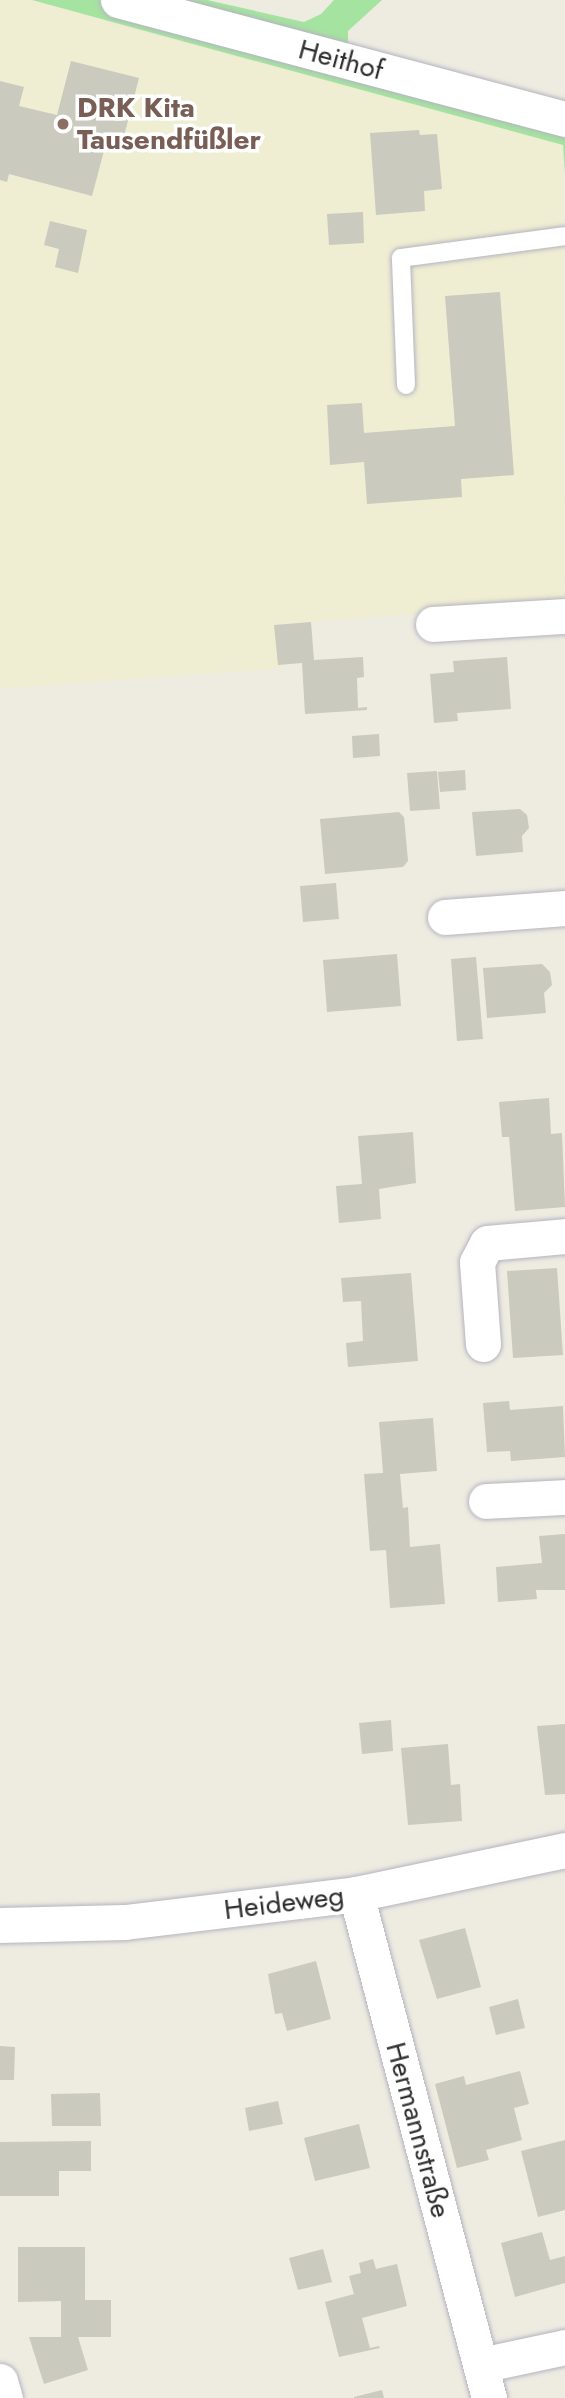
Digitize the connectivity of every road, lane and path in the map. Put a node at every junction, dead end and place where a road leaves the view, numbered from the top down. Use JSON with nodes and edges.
{"nodes":[{"id":1,"x":118,"y":0,"type":"edge"},
{"id":2,"x":565,"y":119,"type":"edge"},
{"id":3,"x":565,"y":236,"type":"edge"},
{"id":4,"x":406,"y":385,"type":"dead end"},
{"id":5,"x":565,"y":616,"type":"edge"},
{"id":6,"x":433,"y":624,"type":"dead end"},
{"id":7,"x":565,"y":908,"type":"edge"},
{"id":8,"x":445,"y":917,"type":"dead end"},
{"id":9,"x":565,"y":1236,"type":"edge"},
{"id":10,"x":482,"y":1344,"type":"dead end"},
{"id":11,"x":565,"y":1497,"type":"edge"},
{"id":12,"x":486,"y":1501,"type":"dead end"},
{"id":13,"x":565,"y":1850,"type":"edge"},
{"id":14,"x":356,"y":1894,"type":"junction"},
{"id":15,"x":0,"y":1925,"type":"edge"},
{"id":16,"x":565,"y":2347,"type":"edge"},
{"id":17,"x":0,"y":2381,"type":"edge"},
{"id":18,"x":485,"y":2382,"type":"edge"},
{"id":19,"x":5,"y":2398,"type":"edge"}],
"edges":[{"from":1,"to":2,"type":"street","name":"Heithof"},
{"from":3,"to":4,"type":"lane"},
{"from":5,"to":6,"type":"street"},
{"from":7,"to":8,"type":"street"},
{"from":9,"to":10,"type":"street"},
{"from":11,"to":12,"type":"street"},
{"from":13,"to":14,"type":"street","name":"Heideweg"},
{"from":14,"to":15,"type":"street","name":"Heideweg"},
{"from":14,"to":18,"type":"street","name":"Hermannstraße"},
{"from":16,"to":18,"type":"street","name":"Hermannstraße"},
{"from":17,"to":19,"type":"street"}]}
